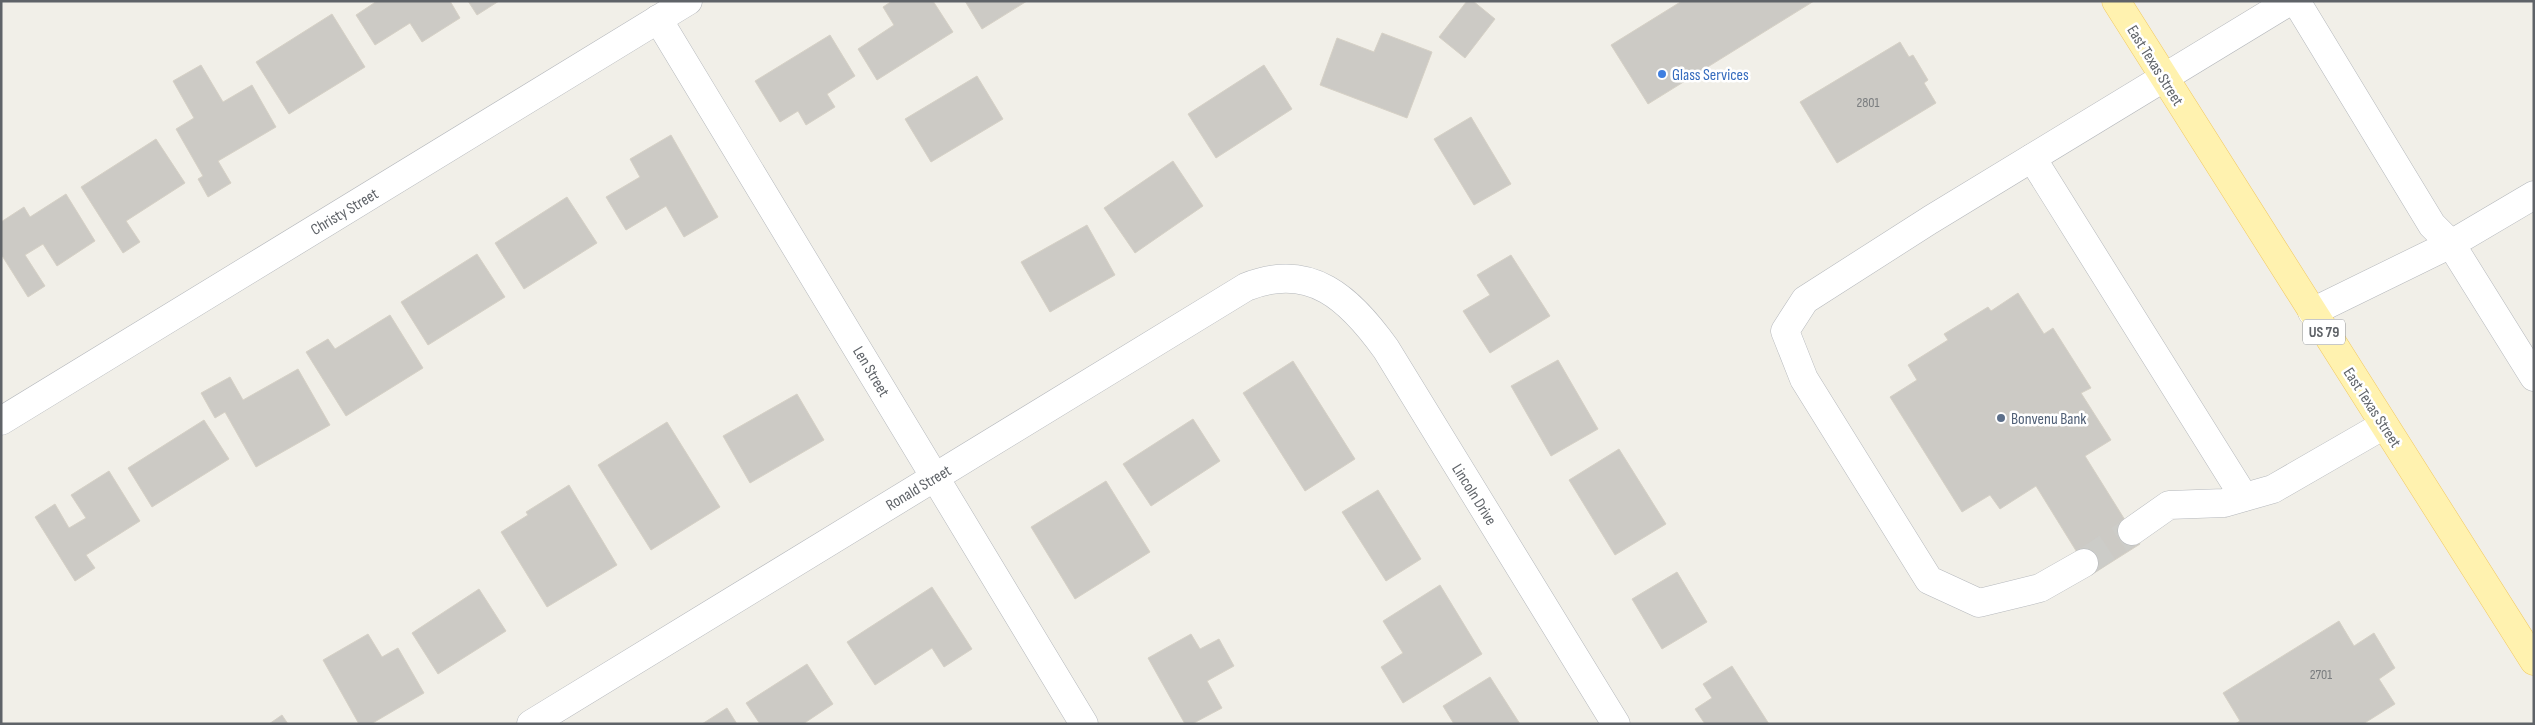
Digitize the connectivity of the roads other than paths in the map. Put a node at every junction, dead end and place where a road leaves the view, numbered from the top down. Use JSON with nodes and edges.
{"nodes":[{"id":1,"x":688,"y":1,"type":"edge"},
{"id":2,"x":2116,"y":1,"type":"edge"},
{"id":3,"x":2290,"y":1,"type":"edge"},
{"id":4,"x":2296,"y":1,"type":"edge"},
{"id":5,"x":658,"y":19,"type":"junction"},
{"id":6,"x":2164,"y":78,"type":"junction"},
{"id":7,"x":2032,"y":158,"type":"junction"},
{"id":8,"x":2534,"y":195,"type":"edge"},
{"id":9,"x":2451,"y":244,"type":"junction"},
{"id":10,"x":1313,"y":283,"type":"joint"},
{"id":11,"x":2312,"y":312,"type":"junction"},
{"id":12,"x":2534,"y":377,"type":"edge"},
{"id":13,"x":1,"y":421,"type":"edge"},
{"id":14,"x":2384,"y":425,"type":"junction"},
{"id":15,"x":936,"y":476,"type":"junction"},
{"id":16,"x":2244,"y":497,"type":"junction"},
{"id":17,"x":2132,"y":531,"type":"tunnel mouth"},
{"id":18,"x":2084,"y":563,"type":"tunnel mouth"},
{"id":19,"x":2534,"y":661,"type":"edge"},
{"id":20,"x":531,"y":724,"type":"edge"},
{"id":21,"x":1084,"y":724,"type":"edge"},
{"id":22,"x":1616,"y":724,"type":"edge"}],
"edges":[{"from":1,"to":5,"type":"street","name":"Christy Street"},
{"from":2,"to":6,"type":"main road","name":"East Texas Street","number":"US 79"},
{"from":3,"to":6,"type":"street"},
{"from":4,"to":9,"type":"street"},
{"from":5,"to":13,"type":"street","name":"Christy Street"},
{"from":5,"to":15,"type":"street","name":"Len Street"},
{"from":6,"to":7,"type":"street"},
{"from":6,"to":11,"type":"main road","name":"East Texas Street","number":"US 79"},
{"from":7,"to":16,"type":"street"},
{"from":7,"to":18,"type":"street"},
{"from":8,"to":9,"type":"street"},
{"from":9,"to":11,"type":"street"},
{"from":9,"to":12,"type":"street"},
{"from":10,"to":15,"type":"street","name":"Ronald Street"},
{"from":10,"to":22,"type":"street","name":"Lincoln Drive"},
{"from":11,"to":14,"type":"main road","name":"East Texas Street","number":"US 79"},
{"from":14,"to":16,"type":"street"},
{"from":14,"to":19,"type":"main road","name":"East Texas Street","number":"US 79"},
{"from":15,"to":20,"type":"street","name":"Ronald Street"},
{"from":15,"to":21,"type":"street","name":"Len Street"},
{"from":16,"to":17,"type":"street"}]}
